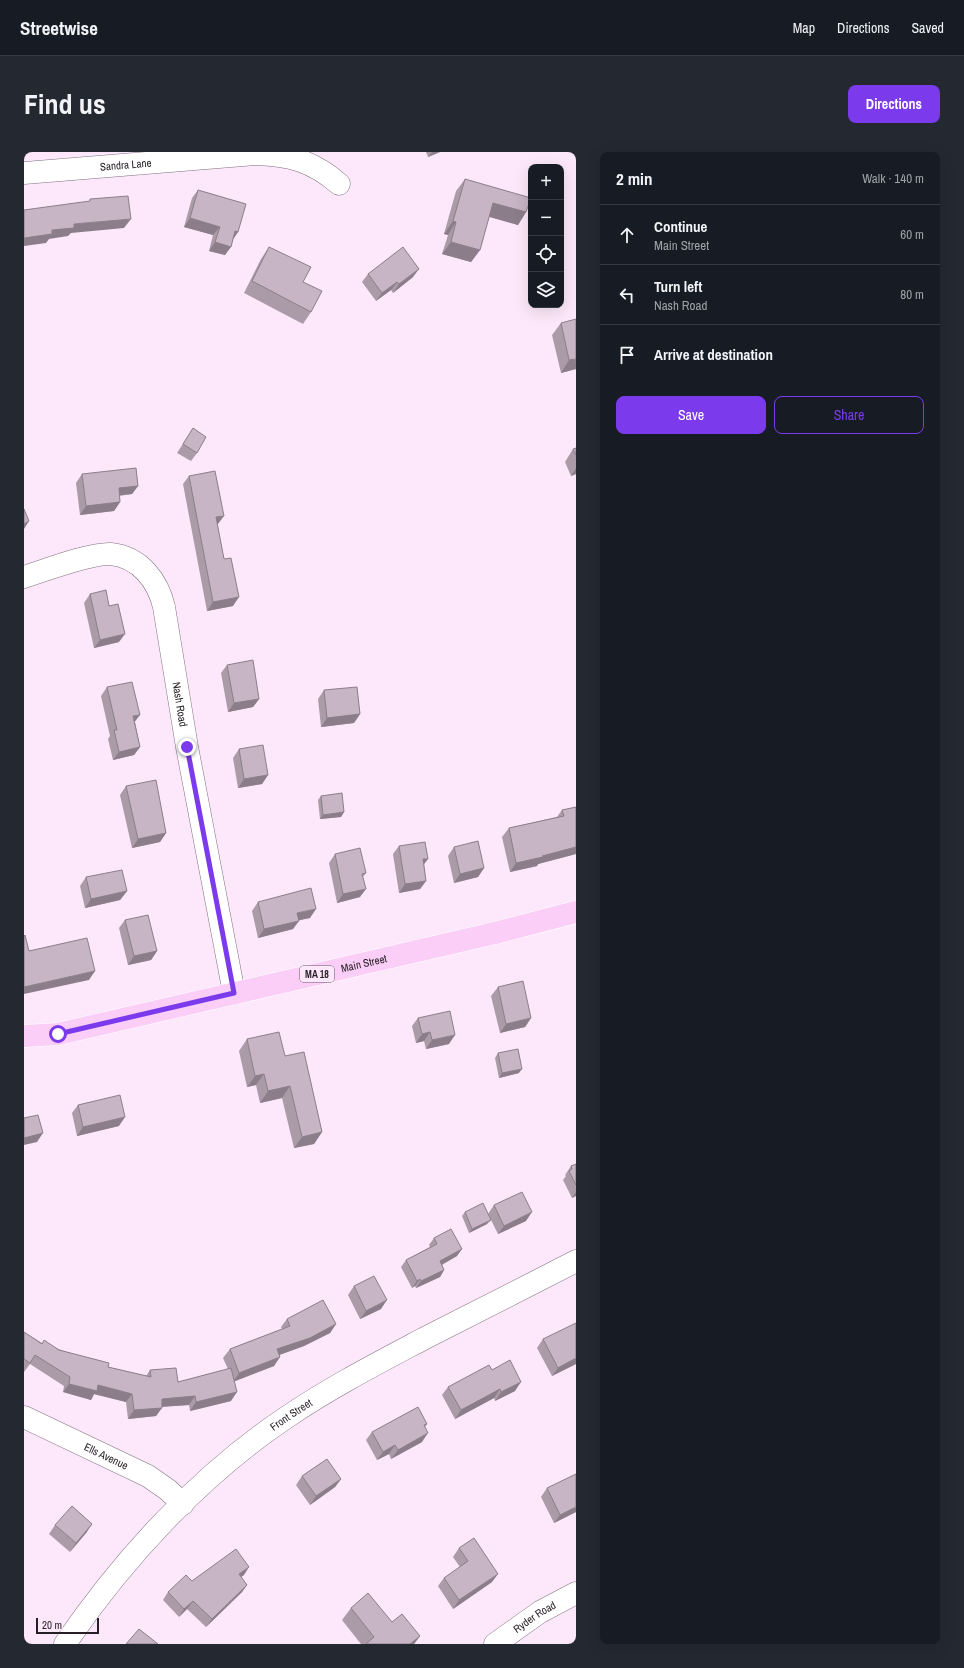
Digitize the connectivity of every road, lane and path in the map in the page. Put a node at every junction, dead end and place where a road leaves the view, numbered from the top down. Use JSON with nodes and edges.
{"nodes":[{"id":1,"x":24,"y":174,"type":"edge"},
{"id":2,"x":339,"y":184,"type":"dead end"},
{"id":3,"x":24,"y":577,"type":"edge"},
{"id":4,"x":576,"y":912,"type":"edge"},
{"id":5,"x":234,"y":993,"type":"junction"},
{"id":6,"x":58,"y":1034,"type":"junction"},
{"id":7,"x":24,"y":1036,"type":"edge"},
{"id":8,"x":24,"y":1049,"type":"edge"},
{"id":9,"x":576,"y":1261,"type":"edge"},
{"id":10,"x":24,"y":1417,"type":"edge"},
{"id":11,"x":183,"y":1504,"type":"junction"},
{"id":12,"x":576,"y":1593,"type":"edge"},
{"id":13,"x":65,"y":1644,"type":"edge"},
{"id":14,"x":495,"y":1644,"type":"edge"}],
"edges":[{"from":1,"to":2,"type":"street","name":"Sandra Lane"},
{"from":3,"to":5,"type":"street","name":"Nash Road"},
{"from":4,"to":5,"type":"main road","name":"Main Street","number":"MA 18"},
{"from":5,"to":6,"type":"main road","name":"Main Street","number":"MA 18"},
{"from":6,"to":7,"type":"main road","name":"Main Street","number":"MA 18"},
{"from":6,"to":8,"type":"main road","name":"Main Street","number":"MA 18"},
{"from":9,"to":11,"type":"street","name":"Front Street"},
{"from":10,"to":11,"type":"street","name":"Ells Avenue"},
{"from":11,"to":13,"type":"street","name":"Front Street"},
{"from":12,"to":14,"type":"street","name":"Ryder Road"}]}
